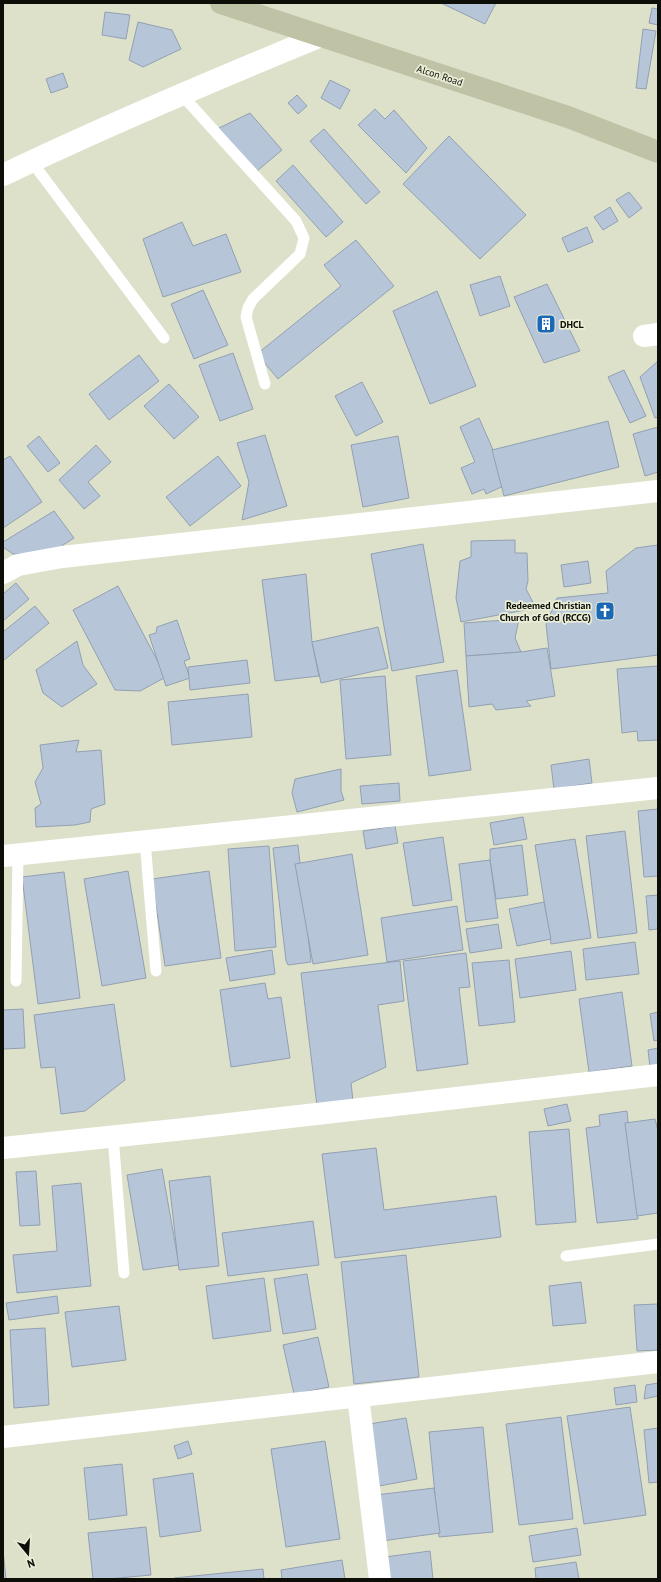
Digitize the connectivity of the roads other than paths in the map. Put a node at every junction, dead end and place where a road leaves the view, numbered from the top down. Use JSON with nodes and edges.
{"nodes":[{"id":1,"x":221,"y":3,"type":"edge"},
{"id":2,"x":247,"y":7,"type":"edge"},
{"id":3,"x":321,"y":36,"type":"junction"},
{"id":4,"x":181,"y":94,"type":"junction"},
{"id":5,"x":658,"y":152,"type":"edge"},
{"id":6,"x":32,"y":162,"type":"junction"},
{"id":7,"x":3,"y":175,"type":"edge"},
{"id":8,"x":164,"y":338,"type":"dead end"},
{"id":9,"x":265,"y":384,"type":"dead end"},
{"id":10,"x":658,"y":491,"type":"edge"},
{"id":11,"x":3,"y":573,"type":"edge"},
{"id":12,"x":658,"y":788,"type":"edge"},
{"id":13,"x":145,"y":841,"type":"junction"},
{"id":14,"x":10,"y":855,"type":"edge"},
{"id":15,"x":156,"y":971,"type":"dead end"},
{"id":16,"x":16,"y":981,"type":"dead end"},
{"id":17,"x":658,"y":1075,"type":"edge"},
{"id":18,"x":113,"y":1136,"type":"junction"},
{"id":19,"x":3,"y":1148,"type":"edge"},
{"id":20,"x":658,"y":1244,"type":"edge"},
{"id":21,"x":566,"y":1256,"type":"dead end"},
{"id":22,"x":124,"y":1273,"type":"dead end"},
{"id":23,"x":658,"y":1362,"type":"edge"},
{"id":24,"x":358,"y":1396,"type":"junction"},
{"id":25,"x":3,"y":1437,"type":"edge"},
{"id":26,"x":380,"y":1579,"type":"edge"}],
"edges":[{"from":1,"to":2,"type":"main road","name":"Alcon Road"},
{"from":2,"to":3,"type":"main road","name":"Alcon Road"},
{"from":3,"to":4,"type":"street"},
{"from":3,"to":5,"type":"main road","name":"Alcon Road"},
{"from":4,"to":6,"type":"street"},
{"from":4,"to":9,"type":"lane"},
{"from":6,"to":7,"type":"street"},
{"from":6,"to":8,"type":"lane"},
{"from":10,"to":11,"type":"street"},
{"from":12,"to":13,"type":"street"},
{"from":13,"to":14,"type":"street"},
{"from":13,"to":15,"type":"lane"},
{"from":14,"to":16,"type":"lane"},
{"from":17,"to":18,"type":"street"},
{"from":18,"to":19,"type":"street"},
{"from":18,"to":22,"type":"lane"},
{"from":20,"to":21,"type":"lane"},
{"from":23,"to":24,"type":"street"},
{"from":24,"to":25,"type":"street"},
{"from":24,"to":26,"type":"street"}]}
